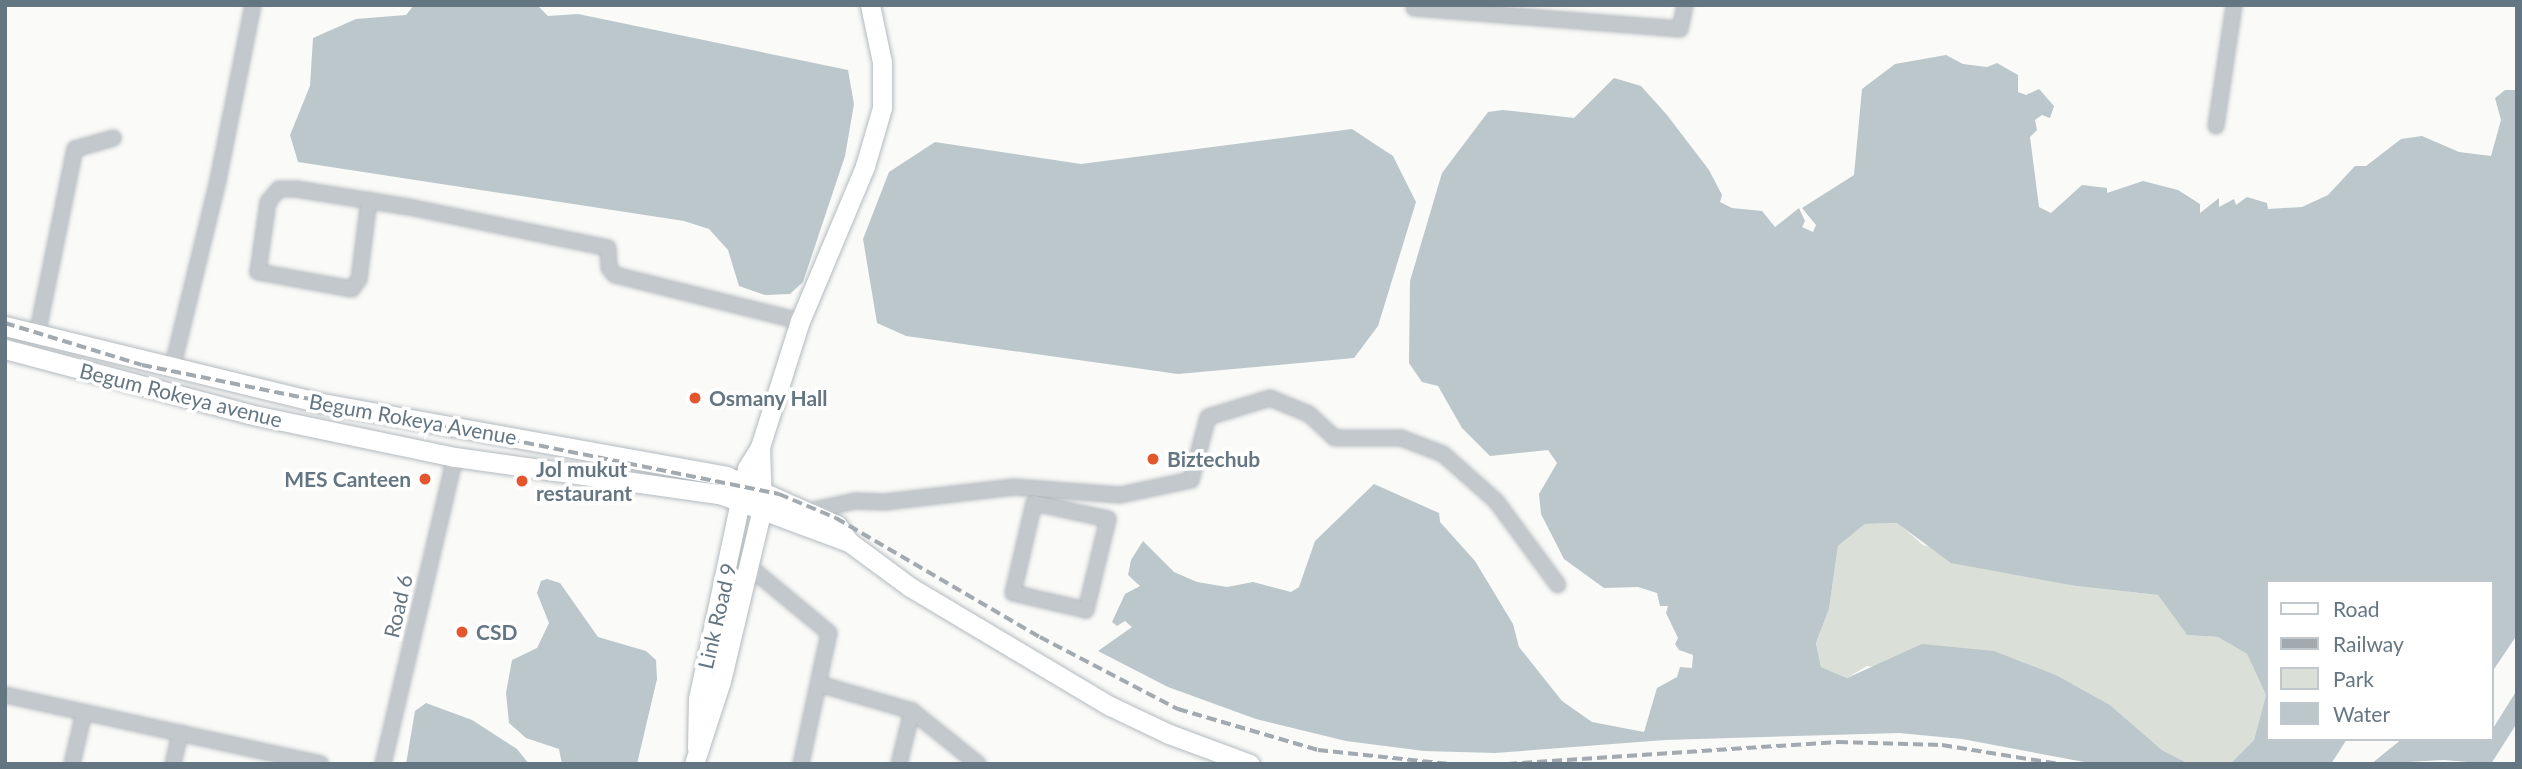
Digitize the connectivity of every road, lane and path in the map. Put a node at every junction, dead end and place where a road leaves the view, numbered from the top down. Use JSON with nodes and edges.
{"nodes":[{"id":1,"x":253,"y":5,"type":"edge"},
{"id":2,"x":870,"y":5,"type":"edge"},
{"id":3,"x":1685,"y":5,"type":"edge"},
{"id":4,"x":2234,"y":5,"type":"edge"},
{"id":5,"x":1414,"y":8,"type":"dead end"},
{"id":6,"x":2216,"y":126,"type":"dead end"},
{"id":7,"x":114,"y":138,"type":"dead end"},
{"id":8,"x":369,"y":200,"type":"junction"},
{"id":9,"x":800,"y":321,"type":"junction"},
{"id":10,"x":5,"y":326,"type":"edge"},
{"id":11,"x":37,"y":335,"type":"junction"},
{"id":12,"x":5,"y":349,"type":"edge"},
{"id":13,"x":172,"y":369,"type":"junction"},
{"id":14,"x":455,"y":457,"type":"junction"},
{"id":15,"x":1073,"y":491,"type":"junction"},
{"id":16,"x":753,"y":497,"type":"junction"},
{"id":17,"x":1069,"y":510,"type":"junction"},
{"id":18,"x":810,"y":511,"type":"junction"},
{"id":19,"x":849,"y":542,"type":"junction"},
{"id":20,"x":746,"y":564,"type":"junction"},
{"id":21,"x":1558,"y":585,"type":"dead end"},
{"id":22,"x":820,"y":684,"type":"junction"},
{"id":23,"x":5,"y":695,"type":"edge"},
{"id":24,"x":912,"y":711,"type":"junction"},
{"id":25,"x":84,"y":712,"type":"junction"},
{"id":26,"x":180,"y":733,"type":"junction"},
{"id":27,"x":695,"y":756,"type":"edge"},
{"id":28,"x":266,"y":758,"type":"edge"},
{"id":29,"x":72,"y":764,"type":"edge"},
{"id":30,"x":173,"y":764,"type":"edge"},
{"id":31,"x":321,"y":764,"type":"edge"},
{"id":32,"x":383,"y":764,"type":"edge"},
{"id":33,"x":801,"y":764,"type":"edge"},
{"id":34,"x":899,"y":764,"type":"edge"},
{"id":35,"x":978,"y":764,"type":"edge"},
{"id":36,"x":1250,"y":764,"type":"edge"}],
"edges":[{"from":1,"to":13,"type":"street"},
{"from":2,"to":9,"type":"main road"},
{"from":3,"to":5,"type":"street"},
{"from":4,"to":6,"type":"street"},
{"from":7,"to":11,"type":"street"},
{"from":8,"to":8,"type":"street"},
{"from":8,"to":9,"type":"street"},
{"from":9,"to":16,"type":"main road"},
{"from":10,"to":11,"type":"main road","name":"Begum Rokeya Avenue"},
{"from":11,"to":13,"type":"main road","name":"Begum Rokeya Avenue"},
{"from":12,"to":14,"type":"main road","name":"Begum Rokeya avenue"},
{"from":13,"to":16,"type":"main road","name":"Begum Rokeya Avenue"},
{"from":14,"to":16,"type":"main road","name":"Begum Rokeya avenue"},
{"from":14,"to":32,"type":"street","name":"Road 6"},
{"from":15,"to":17,"type":"street"},
{"from":15,"to":18,"type":"street"},
{"from":15,"to":21,"type":"street"},
{"from":16,"to":18,"type":"main road","name":"Begum Rokeya Avenue"},
{"from":16,"to":19,"type":"main road","name":"Begum Rokeya avenue"},
{"from":16,"to":20,"type":"main road","name":"Link Road 9"},
{"from":16,"to":27,"type":"main road","name":"Link Road 9"},
{"from":17,"to":17,"type":"street"},
{"from":18,"to":19,"type":"main road","name":"Begum Rokeya Avenue"},
{"from":19,"to":36,"type":"main road"},
{"from":20,"to":22,"type":"street"},
{"from":20,"to":27,"type":"main road","name":"Link Road 9"},
{"from":22,"to":24,"type":"street"},
{"from":22,"to":33,"type":"street"},
{"from":23,"to":25,"type":"street"},
{"from":24,"to":34,"type":"street"},
{"from":24,"to":35,"type":"street"},
{"from":25,"to":26,"type":"street"},
{"from":25,"to":29,"type":"street"},
{"from":26,"to":28,"type":"street"},
{"from":26,"to":30,"type":"street"},
{"from":28,"to":31,"type":"street"}]}
